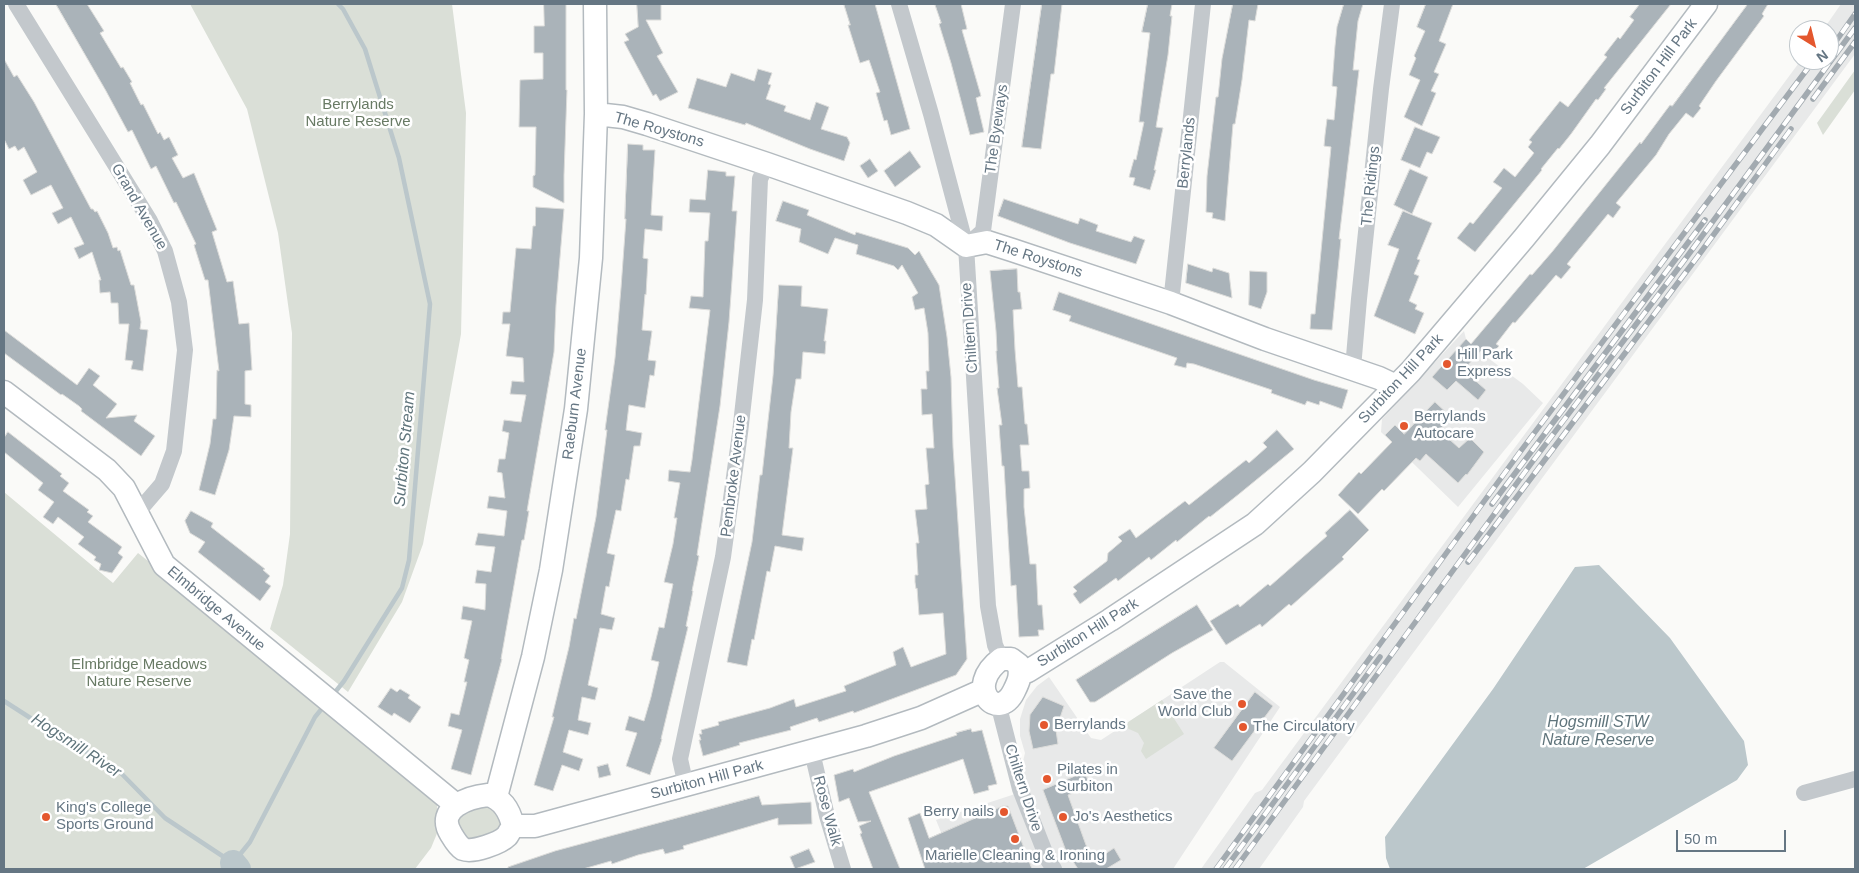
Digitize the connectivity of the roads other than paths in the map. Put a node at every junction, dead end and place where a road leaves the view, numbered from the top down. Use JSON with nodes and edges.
{"nodes":[{"id":1,"x":16,"y":4,"type":"edge"},
{"id":2,"x":595,"y":4,"type":"edge"},
{"id":3,"x":899,"y":4,"type":"edge"},
{"id":4,"x":1013,"y":4,"type":"edge"},
{"id":5,"x":1203,"y":4,"type":"edge"},
{"id":6,"x":1392,"y":4,"type":"edge"},
{"id":7,"x":1706,"y":4,"type":"edge"},
{"id":8,"x":596,"y":114,"type":"junction"},
{"id":9,"x":767,"y":164,"type":"junction"},
{"id":10,"x":966,"y":246,"type":"junction"},
{"id":11,"x":1171,"y":303,"type":"junction"},
{"id":12,"x":1353,"y":368,"type":"junction"},
{"id":13,"x":1396,"y":386,"type":"junction"},
{"id":14,"x":4,"y":392,"type":"edge"},
{"id":15,"x":137,"y":513,"type":"junction"},
{"id":16,"x":1001,"y":659,"type":"junction"},
{"id":17,"x":1020,"y":674,"type":"junction"},
{"id":18,"x":992,"y":698,"type":"junction"},
{"id":19,"x":812,"y":752,"type":"junction"},
{"id":20,"x":1855,"y":779,"type":"edge"},
{"id":21,"x":686,"y":786,"type":"junction"},
{"id":22,"x":1804,"y":794,"type":"dead end"},
{"id":23,"x":496,"y":797,"type":"junction"},
{"id":24,"x":456,"y":805,"type":"junction"},
{"id":25,"x":513,"y":826,"type":"junction"},
{"id":26,"x":843,"y":869,"type":"edge"},
{"id":27,"x":1054,"y":869,"type":"edge"}],
"edges":[{"from":1,"to":15,"type":"street","name":"Grand Avenue"},
{"from":2,"to":8,"type":"street","name":"Raeburn Avenue"},
{"from":3,"to":10,"type":"street","name":"Chiltern Drive"},
{"from":4,"to":10,"type":"street","name":"The Byeways"},
{"from":5,"to":11,"type":"street","name":"Berrylands"},
{"from":6,"to":12,"type":"street","name":"The Ridings"},
{"from":7,"to":13,"type":"street","name":"Surbiton Hill Park"},
{"from":8,"to":9,"type":"street","name":"The Roystons"},
{"from":8,"to":23,"type":"street","name":"Raeburn Avenue"},
{"from":9,"to":10,"type":"street","name":"The Roystons"},
{"from":9,"to":21,"type":"street","name":"Pembroke Avenue"},
{"from":10,"to":11,"type":"street","name":"The Roystons"},
{"from":10,"to":16,"type":"street","name":"Chiltern Drive"},
{"from":11,"to":12,"type":"street","name":"The Roystons"},
{"from":12,"to":13,"type":"street","name":"The Roystons"},
{"from":13,"to":17,"type":"street","name":"Surbiton Hill Park"},
{"from":14,"to":15,"type":"street","name":"Elmbridge Avenue"},
{"from":15,"to":24,"type":"street","name":"Elmbridge Avenue"},
{"from":16,"to":17,"type":"street","name":"Surbiton Hill Park"},
{"from":16,"to":18,"type":"street"},
{"from":17,"to":18,"type":"street","name":"Surbiton Hill Park"},
{"from":18,"to":19,"type":"street","name":"Surbiton Hill Park"},
{"from":18,"to":27,"type":"street","name":"Chiltern Drive"},
{"from":19,"to":21,"type":"street","name":"Surbiton Hill Park"},
{"from":19,"to":26,"type":"street","name":"Rose Walk"},
{"from":20,"to":22,"type":"street"},
{"from":21,"to":25,"type":"street","name":"Surbiton Hill Park"},
{"from":23,"to":24,"type":"street"},
{"from":23,"to":25,"type":"street"},
{"from":24,"to":25,"type":"street"}]}
